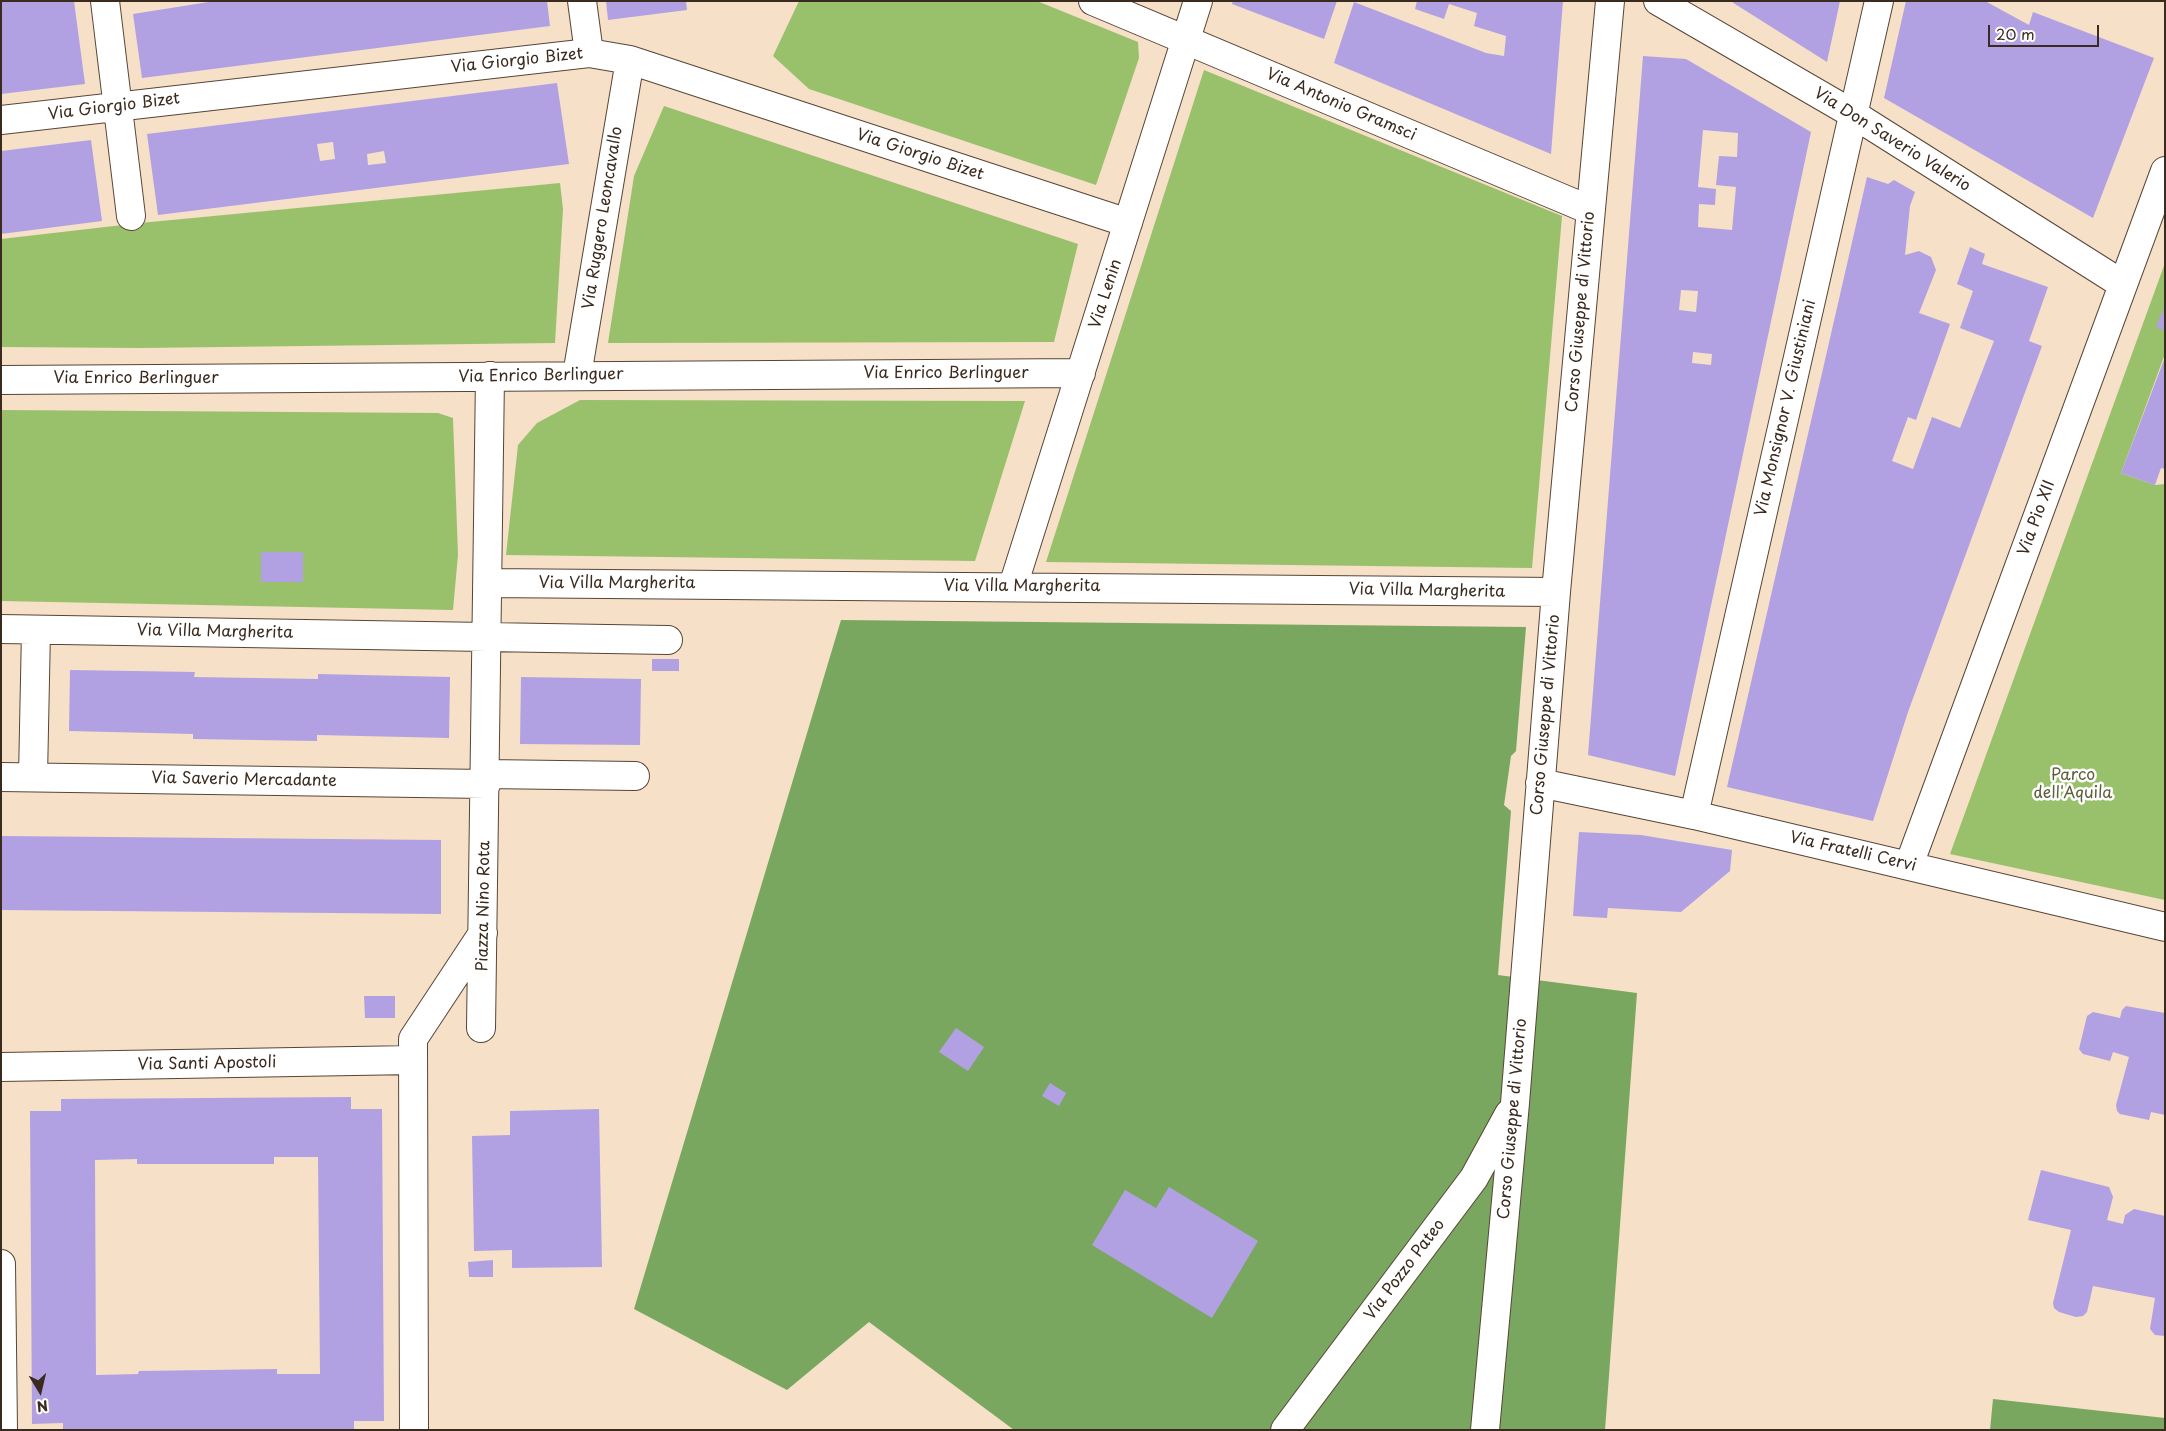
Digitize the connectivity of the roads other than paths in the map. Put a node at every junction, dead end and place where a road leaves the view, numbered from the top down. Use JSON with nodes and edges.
{"nodes":[{"id":1,"x":105,"y":1,"type":"edge"},
{"id":2,"x":582,"y":1,"type":"edge"},
{"id":3,"x":1092,"y":1,"type":"edge"},
{"id":4,"x":1198,"y":1,"type":"edge"},
{"id":5,"x":1610,"y":1,"type":"edge"},
{"id":6,"x":1658,"y":1,"type":"edge"},
{"id":7,"x":1879,"y":1,"type":"edge"},
{"id":8,"x":1186,"y":40,"type":"junction"},
{"id":9,"x":589,"y":53,"type":"junction"},
{"id":10,"x":630,"y":60,"type":"junction"},
{"id":11,"x":118,"y":106,"type":"junction"},
{"id":12,"x":1853,"y":114,"type":"junction"},
{"id":13,"x":1,"y":120,"type":"edge"},
{"id":14,"x":2165,"y":171,"type":"edge"},
{"id":15,"x":1590,"y":210,"type":"junction"},
{"id":16,"x":131,"y":216,"type":"dead end"},
{"id":17,"x":1128,"y":223,"type":"junction"},
{"id":18,"x":2122,"y":284,"type":"junction"},
{"id":19,"x":1081,"y":373,"type":"junction"},
{"id":20,"x":577,"y":375,"type":"junction"},
{"id":21,"x":490,"y":376,"type":"junction"},
{"id":22,"x":1,"y":380,"type":"edge"},
{"id":23,"x":488,"y":583,"type":"junction"},
{"id":24,"x":1013,"y":586,"type":"junction"},
{"id":25,"x":1556,"y":592,"type":"junction"},
{"id":26,"x":1,"y":629,"type":"edge"},
{"id":27,"x":36,"y":630,"type":"junction"},
{"id":28,"x":488,"y":637,"type":"junction"},
{"id":29,"x":668,"y":640,"type":"dead end"},
{"id":30,"x":1,"y":776,"type":"edge"},
{"id":31,"x":635,"y":776,"type":"dead end"},
{"id":32,"x":33,"y":777,"type":"junction"},
{"id":33,"x":486,"y":779,"type":"junction"},
{"id":34,"x":1540,"y":782,"type":"junction"},
{"id":35,"x":1694,"y":815,"type":"junction"},
{"id":36,"x":1909,"y":865,"type":"junction"},
{"id":37,"x":2165,"y":926,"type":"edge"},
{"id":38,"x":483,"y":933,"type":"junction"},
{"id":39,"x":481,"y":1028,"type":"dead end"},
{"id":40,"x":413,"y":1060,"type":"junction"},
{"id":41,"x":1,"y":1067,"type":"edge"},
{"id":42,"x":1515,"y":1104,"type":"junction"},
{"id":43,"x":1,"y":1264,"type":"edge"},
{"id":44,"x":1290,"y":1427,"type":"edge"},
{"id":45,"x":3,"y":1430,"type":"edge"},
{"id":46,"x":414,"y":1430,"type":"edge"},
{"id":47,"x":1485,"y":1430,"type":"edge"}],
"edges":[{"from":1,"to":11,"type":"street"},
{"from":2,"to":9,"type":"street"},
{"from":3,"to":8,"type":"street","name":"Via Antonio Gramsci"},
{"from":4,"to":8,"type":"street","name":"Via Lenin"},
{"from":5,"to":15,"type":"street","name":"Corso Giuseppe di Vittorio"},
{"from":6,"to":12,"type":"street","name":"Via Don Saverio Valerio"},
{"from":7,"to":12,"type":"street","name":"Via Monsignor V. Giustiniani"},
{"from":8,"to":15,"type":"street","name":"Via Antonio Gramsci"},
{"from":8,"to":17,"type":"street","name":"Via Lenin"},
{"from":9,"to":10,"type":"street","name":"Via Giorgio Bizet"},
{"from":9,"to":11,"type":"street","name":"Via Giorgio Bizet"},
{"from":10,"to":17,"type":"street","name":"Via Giorgio Bizet"},
{"from":10,"to":20,"type":"street","name":"Via Ruggero Leoncavallo"},
{"from":11,"to":13,"type":"street","name":"Via Giorgio Bizet"},
{"from":11,"to":16,"type":"street"},
{"from":12,"to":18,"type":"street","name":"Via Don Saverio Valerio"},
{"from":12,"to":35,"type":"street","name":"Via Monsignor V. Giustiniani"},
{"from":14,"to":18,"type":"street","name":"Via Pio XII"},
{"from":15,"to":25,"type":"street","name":"Corso Giuseppe di Vittorio"},
{"from":17,"to":19,"type":"street","name":"Via Lenin"},
{"from":18,"to":36,"type":"street","name":"Via Pio XII"},
{"from":19,"to":20,"type":"street","name":"Via Enrico Berlinguer"},
{"from":19,"to":24,"type":"street","name":"Via Lenin"},
{"from":20,"to":21,"type":"street","name":"Via Enrico Berlinguer"},
{"from":21,"to":22,"type":"street","name":"Via Enrico Berlinguer"},
{"from":21,"to":23,"type":"street","name":"Piazza Nino Rota"},
{"from":23,"to":24,"type":"street","name":"Via Villa Margherita"},
{"from":23,"to":28,"type":"street","name":"Piazza Nino Rota"},
{"from":24,"to":25,"type":"street","name":"Via Villa Margherita"},
{"from":25,"to":34,"type":"street","name":"Corso Giuseppe di Vittorio"},
{"from":26,"to":27,"type":"street","name":"Via Villa Margherita"},
{"from":27,"to":28,"type":"street","name":"Via Villa Margherita"},
{"from":27,"to":32,"type":"street"},
{"from":28,"to":29,"type":"street","name":"Via Villa Margherita"},
{"from":28,"to":33,"type":"street","name":"Piazza Nino Rota"},
{"from":30,"to":32,"type":"street","name":"Via Saverio Mercadante"},
{"from":31,"to":33,"type":"street"},
{"from":32,"to":33,"type":"street","name":"Via Saverio Mercadante"},
{"from":33,"to":38,"type":"street","name":"Piazza Nino Rota"},
{"from":34,"to":35,"type":"street","name":"Via Fratelli Cervi"},
{"from":34,"to":42,"type":"street","name":"Corso Giuseppe di Vittorio"},
{"from":35,"to":36,"type":"street","name":"Via Fratelli Cervi"},
{"from":36,"to":37,"type":"street","name":"Via Fratelli Cervi"},
{"from":38,"to":39,"type":"street","name":"Piazza Nino Rota"},
{"from":38,"to":40,"type":"street"},
{"from":40,"to":41,"type":"street","name":"Via Santi Apostoli"},
{"from":40,"to":46,"type":"street"},
{"from":42,"to":44,"type":"street","name":"Via Pozzo Pateo"},
{"from":42,"to":47,"type":"street","name":"Corso Giuseppe di Vittorio"},
{"from":43,"to":45,"type":"street"}]}
